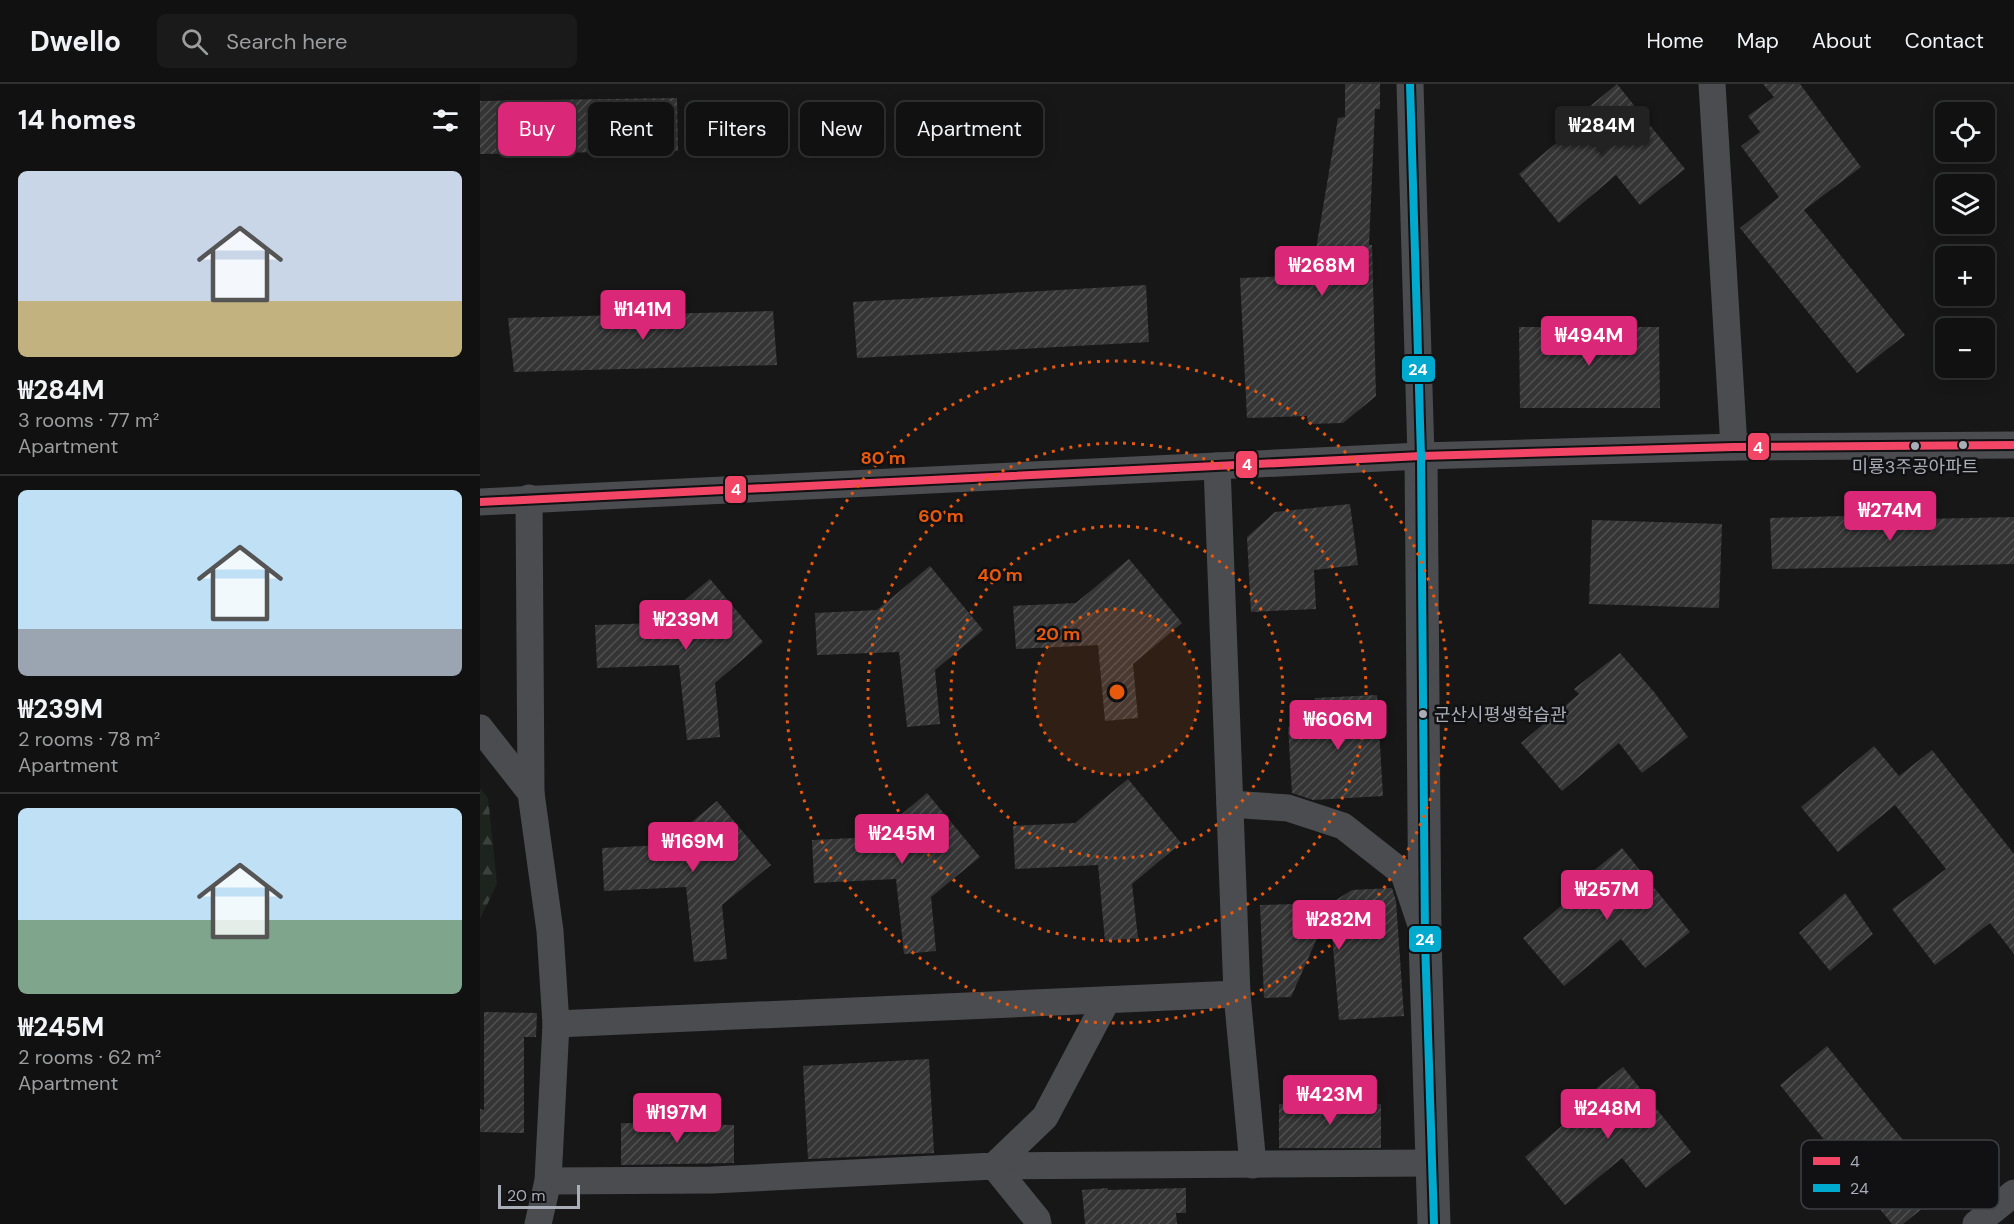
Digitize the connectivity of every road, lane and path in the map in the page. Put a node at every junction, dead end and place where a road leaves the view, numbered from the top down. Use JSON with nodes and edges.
{"nodes":[{"id":1,"x":1410,"y":84,"type":"edge"},
{"id":2,"x":1712,"y":84,"type":"edge"},
{"id":3,"x":2014,"y":445,"type":"edge"},
{"id":4,"x":1734,"y":447,"type":"junction"},
{"id":5,"x":1421,"y":456,"type":"junction"},
{"id":6,"x":1217,"y":466,"type":"junction"},
{"id":7,"x":529,"y":498,"type":"junction"},
{"id":8,"x":480,"y":502,"type":"edge"},
{"id":9,"x":480,"y":728,"type":"edge"},
{"id":10,"x":531,"y":794,"type":"junction"},
{"id":11,"x":1230,"y":804,"type":"junction"},
{"id":12,"x":1425,"y":939,"type":"junction"},
{"id":13,"x":1237,"y":994,"type":"junction"},
{"id":14,"x":1107,"y":1000,"type":"junction"},
{"id":15,"x":556,"y":1024,"type":"junction"},
{"id":16,"x":1432,"y":1163,"type":"junction"},
{"id":17,"x":1253,"y":1165,"type":"junction"},
{"id":18,"x":994,"y":1166,"type":"junction"},
{"id":19,"x":548,"y":1181,"type":"junction"},
{"id":20,"x":2014,"y":1193,"type":"edge"},
{"id":21,"x":1999,"y":1205,"type":"edge"},
{"id":22,"x":1994,"y":1209,"type":"edge"},
{"id":23,"x":538,"y":1224,"type":"edge"},
{"id":24,"x":1038,"y":1224,"type":"edge"},
{"id":25,"x":1434,"y":1224,"type":"edge"},
{"id":26,"x":1976,"y":1224,"type":"edge"}],
"edges":[{"from":1,"to":5,"type":"street"},
{"from":2,"to":4,"type":"street"},
{"from":3,"to":4,"type":"street"},
{"from":4,"to":5,"type":"street"},
{"from":5,"to":6,"type":"street"},
{"from":5,"to":12,"type":"street"},
{"from":6,"to":7,"type":"street"},
{"from":6,"to":11,"type":"street"},
{"from":7,"to":8,"type":"street"},
{"from":7,"to":10,"type":"street"},
{"from":9,"to":10,"type":"street"},
{"from":10,"to":15,"type":"street"},
{"from":11,"to":12,"type":"street"},
{"from":11,"to":13,"type":"street"},
{"from":12,"to":16,"type":"street"},
{"from":13,"to":14,"type":"street"},
{"from":13,"to":17,"type":"street"},
{"from":14,"to":15,"type":"street"},
{"from":14,"to":18,"type":"street"},
{"from":15,"to":19,"type":"street"},
{"from":16,"to":17,"type":"street"},
{"from":16,"to":25,"type":"street"},
{"from":17,"to":18,"type":"street"},
{"from":18,"to":19,"type":"street"},
{"from":18,"to":24,"type":"street"},
{"from":19,"to":23,"type":"street"},
{"from":20,"to":21,"type":"street"},
{"from":22,"to":26,"type":"street"}]}
